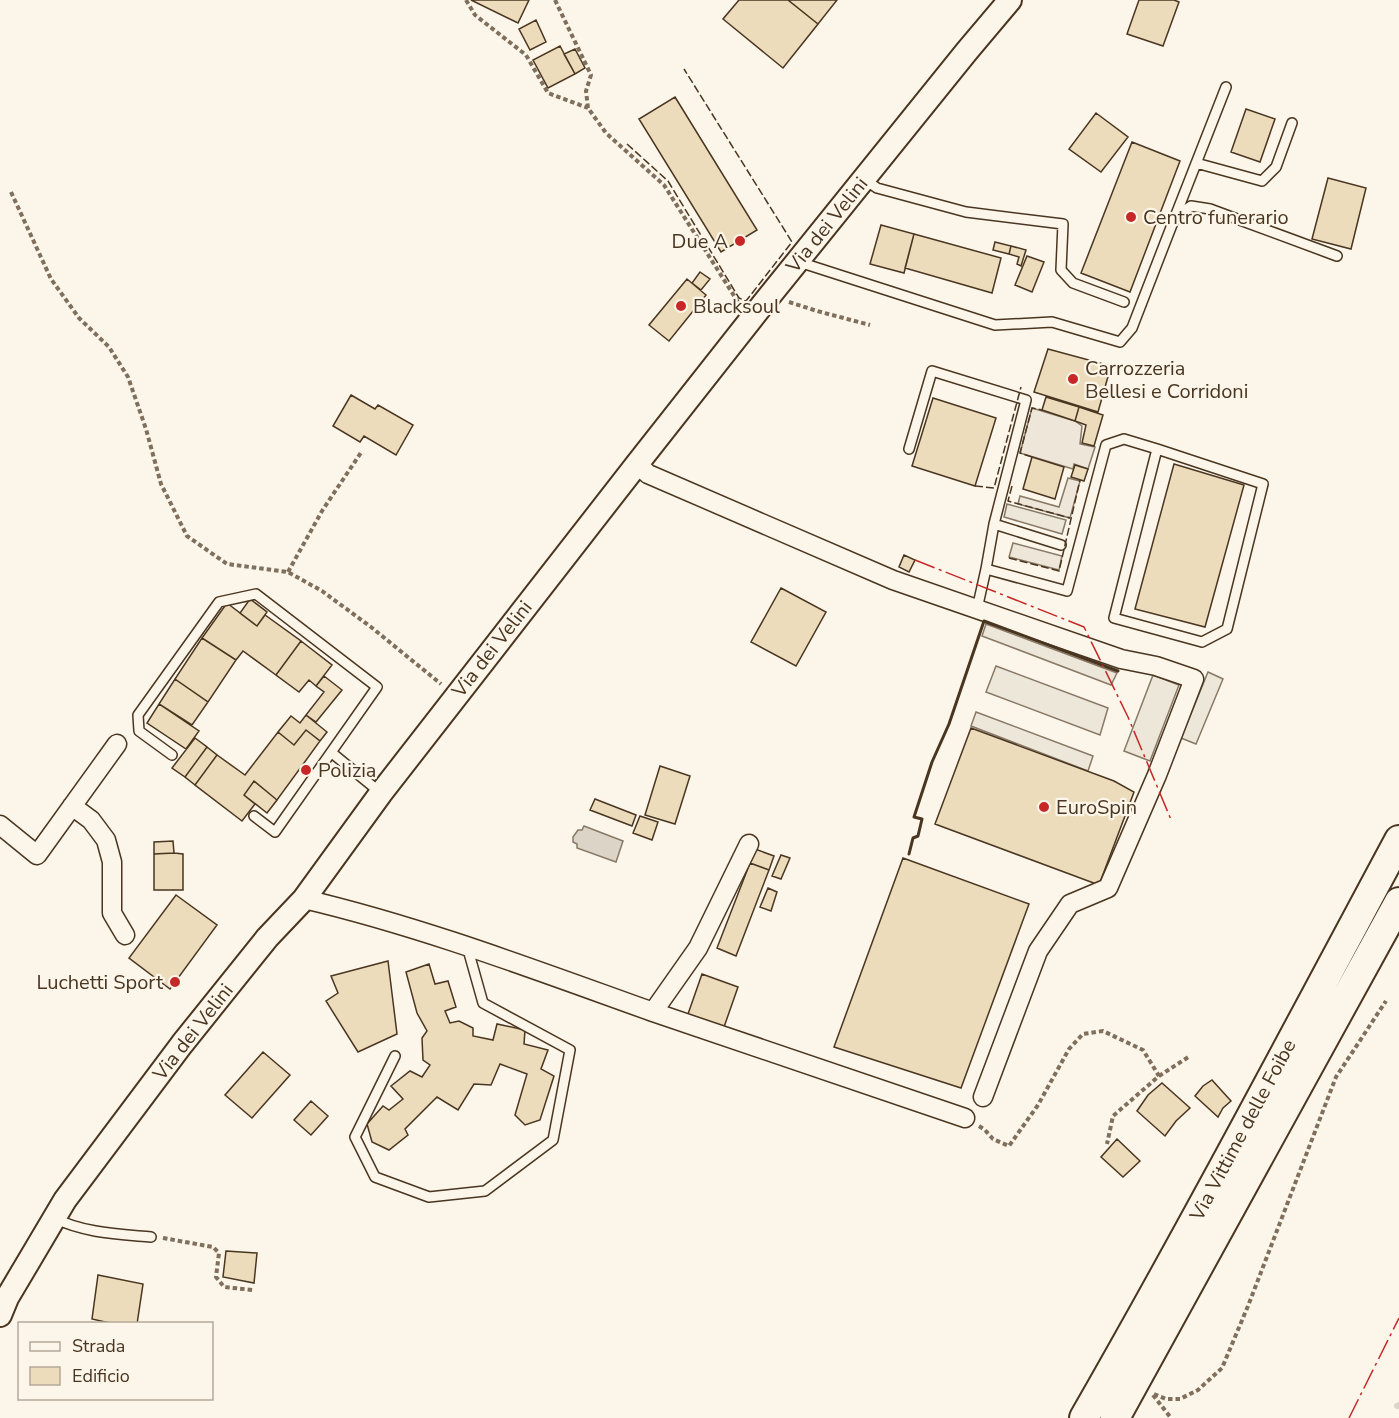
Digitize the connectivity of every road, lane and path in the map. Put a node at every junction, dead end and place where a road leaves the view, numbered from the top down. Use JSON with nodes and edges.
{"nodes":[{"id":1,"x":466,"y":0,"type":"edge"},
{"id":2,"x":555,"y":0,"type":"edge"},
{"id":3,"x":1011,"y":0,"type":"edge"},
{"id":4,"x":1226,"y":87,"type":"dead end"},
{"id":5,"x":588,"y":108,"type":"junction"},
{"id":6,"x":1292,"y":123,"type":"dead end"},
{"id":7,"x":1196,"y":163,"type":"junction"},
{"id":8,"x":864,"y":179,"type":"junction"},
{"id":9,"x":11,"y":192,"type":"dead end"},
{"id":10,"x":1175,"y":217,"type":"junction"},
{"id":11,"x":1336,"y":256,"type":"dead end"},
{"id":12,"x":799,"y":262,"type":"junction"},
{"id":13,"x":774,"y":291,"type":"junction"},
{"id":14,"x":1124,"y":302,"type":"dead end"},
{"id":15,"x":750,"y":320,"type":"junction"},
{"id":16,"x":870,"y":324,"type":"dead end"},
{"id":17,"x":909,"y":449,"type":"dead end"},
{"id":18,"x":1157,"y":449,"type":"junction"},
{"id":19,"x":362,"y":451,"type":"dead end"},
{"id":20,"x":637,"y":464,"type":"junction"},
{"id":21,"x":994,"y":524,"type":"junction"},
{"id":22,"x":1061,"y":545,"type":"dead end"},
{"id":23,"x":986,"y":569,"type":"junction"},
{"id":24,"x":288,"y":572,"type":"junction"},
{"id":25,"x":977,"y":609,"type":"junction"},
{"id":26,"x":456,"y":696,"type":"junction"},
{"id":27,"x":117,"y":744,"type":"dead end"},
{"id":28,"x":332,"y":753,"type":"junction"},
{"id":29,"x":172,"y":755,"type":"dead end"},
{"id":30,"x":381,"y":793,"type":"junction"},
{"id":31,"x":72,"y":806,"type":"junction"},
{"id":32,"x":254,"y":816,"type":"dead end"},
{"id":33,"x":0,"y":825,"type":"edge"},
{"id":34,"x":1399,"y":840,"type":"edge"},
{"id":35,"x":749,"y":844,"type":"dead end"},
{"id":36,"x":304,"y":899,"type":"junction"},
{"id":37,"x":1399,"y":902,"type":"edge"},
{"id":38,"x":125,"y":935,"type":"dead end"},
{"id":39,"x":467,"y":946,"type":"junction"},
{"id":40,"x":1386,"y":1001,"type":"dead end"},
{"id":41,"x":653,"y":1011,"type":"junction"},
{"id":42,"x":395,"y":1056,"type":"dead end"},
{"id":43,"x":1190,"y":1056,"type":"dead end"},
{"id":44,"x":1158,"y":1077,"type":"junction"},
{"id":45,"x":983,"y":1097,"type":"dead end"},
{"id":46,"x":965,"y":1118,"type":"joint"},
{"id":47,"x":1107,"y":1144,"type":"dead end"},
{"id":48,"x":54,"y":1218,"type":"junction"},
{"id":49,"x":151,"y":1237,"type":"joint"},
{"id":50,"x":253,"y":1290,"type":"dead end"},
{"id":51,"x":0,"y":1315,"type":"edge"},
{"id":52,"x":1084,"y":1418,"type":"edge"},
{"id":53,"x":1115,"y":1418,"type":"edge"},
{"id":54,"x":1171,"y":1418,"type":"edge"}],
"edges":[{"from":1,"to":5,"type":"path"},
{"from":2,"to":5,"type":"path"},
{"from":3,"to":8,"type":"street","name":"Via dei Velini"},
{"from":4,"to":7,"type":"lane"},
{"from":5,"to":15,"type":"path"},
{"from":6,"to":7,"type":"lane"},
{"from":7,"to":10,"type":"lane"},
{"from":8,"to":12,"type":"street","name":"Via dei Velini"},
{"from":8,"to":14,"type":"lane"},
{"from":9,"to":24,"type":"path"},
{"from":10,"to":11,"type":"lane"},
{"from":10,"to":12,"type":"lane"},
{"from":12,"to":13,"type":"street","name":"Via dei Velini"},
{"from":13,"to":15,"type":"street","name":"Via dei Velini"},
{"from":13,"to":16,"type":"path"},
{"from":15,"to":20,"type":"street","name":"Via dei Velini"},
{"from":17,"to":21,"type":"lane"},
{"from":18,"to":18,"type":"lane"},
{"from":18,"to":23,"type":"lane"},
{"from":19,"to":24,"type":"path"},
{"from":20,"to":25,"type":"street"},
{"from":20,"to":26,"type":"street","name":"Via dei Velini"},
{"from":21,"to":22,"type":"lane"},
{"from":21,"to":23,"type":"lane"},
{"from":23,"to":25,"type":"lane"},
{"from":24,"to":26,"type":"path"},
{"from":25,"to":45,"type":"street"},
{"from":26,"to":30,"type":"street","name":"Via dei Velini"},
{"from":27,"to":31,"type":"street"},
{"from":28,"to":29,"type":"lane"},
{"from":28,"to":30,"type":"lane"},
{"from":28,"to":32,"type":"lane"},
{"from":30,"to":36,"type":"street","name":"Via dei Velini"},
{"from":31,"to":33,"type":"street"},
{"from":31,"to":38,"type":"street"},
{"from":34,"to":52,"type":"main road","name":"Via Vittime delle Foibe"},
{"from":35,"to":41,"type":"street"},
{"from":36,"to":39,"type":"street"},
{"from":36,"to":48,"type":"street","name":"Via dei Velini"},
{"from":37,"to":53,"type":"main road","name":"Via Vittime delle Foibe"},
{"from":39,"to":41,"type":"street"},
{"from":39,"to":42,"type":"lane"},
{"from":40,"to":54,"type":"path"},
{"from":41,"to":46,"type":"street"},
{"from":43,"to":44,"type":"path"},
{"from":44,"to":46,"type":"path"},
{"from":44,"to":47,"type":"path"},
{"from":48,"to":49,"type":"lane"},
{"from":48,"to":51,"type":"street","name":"Via dei Velini"},
{"from":49,"to":50,"type":"path"}]}
